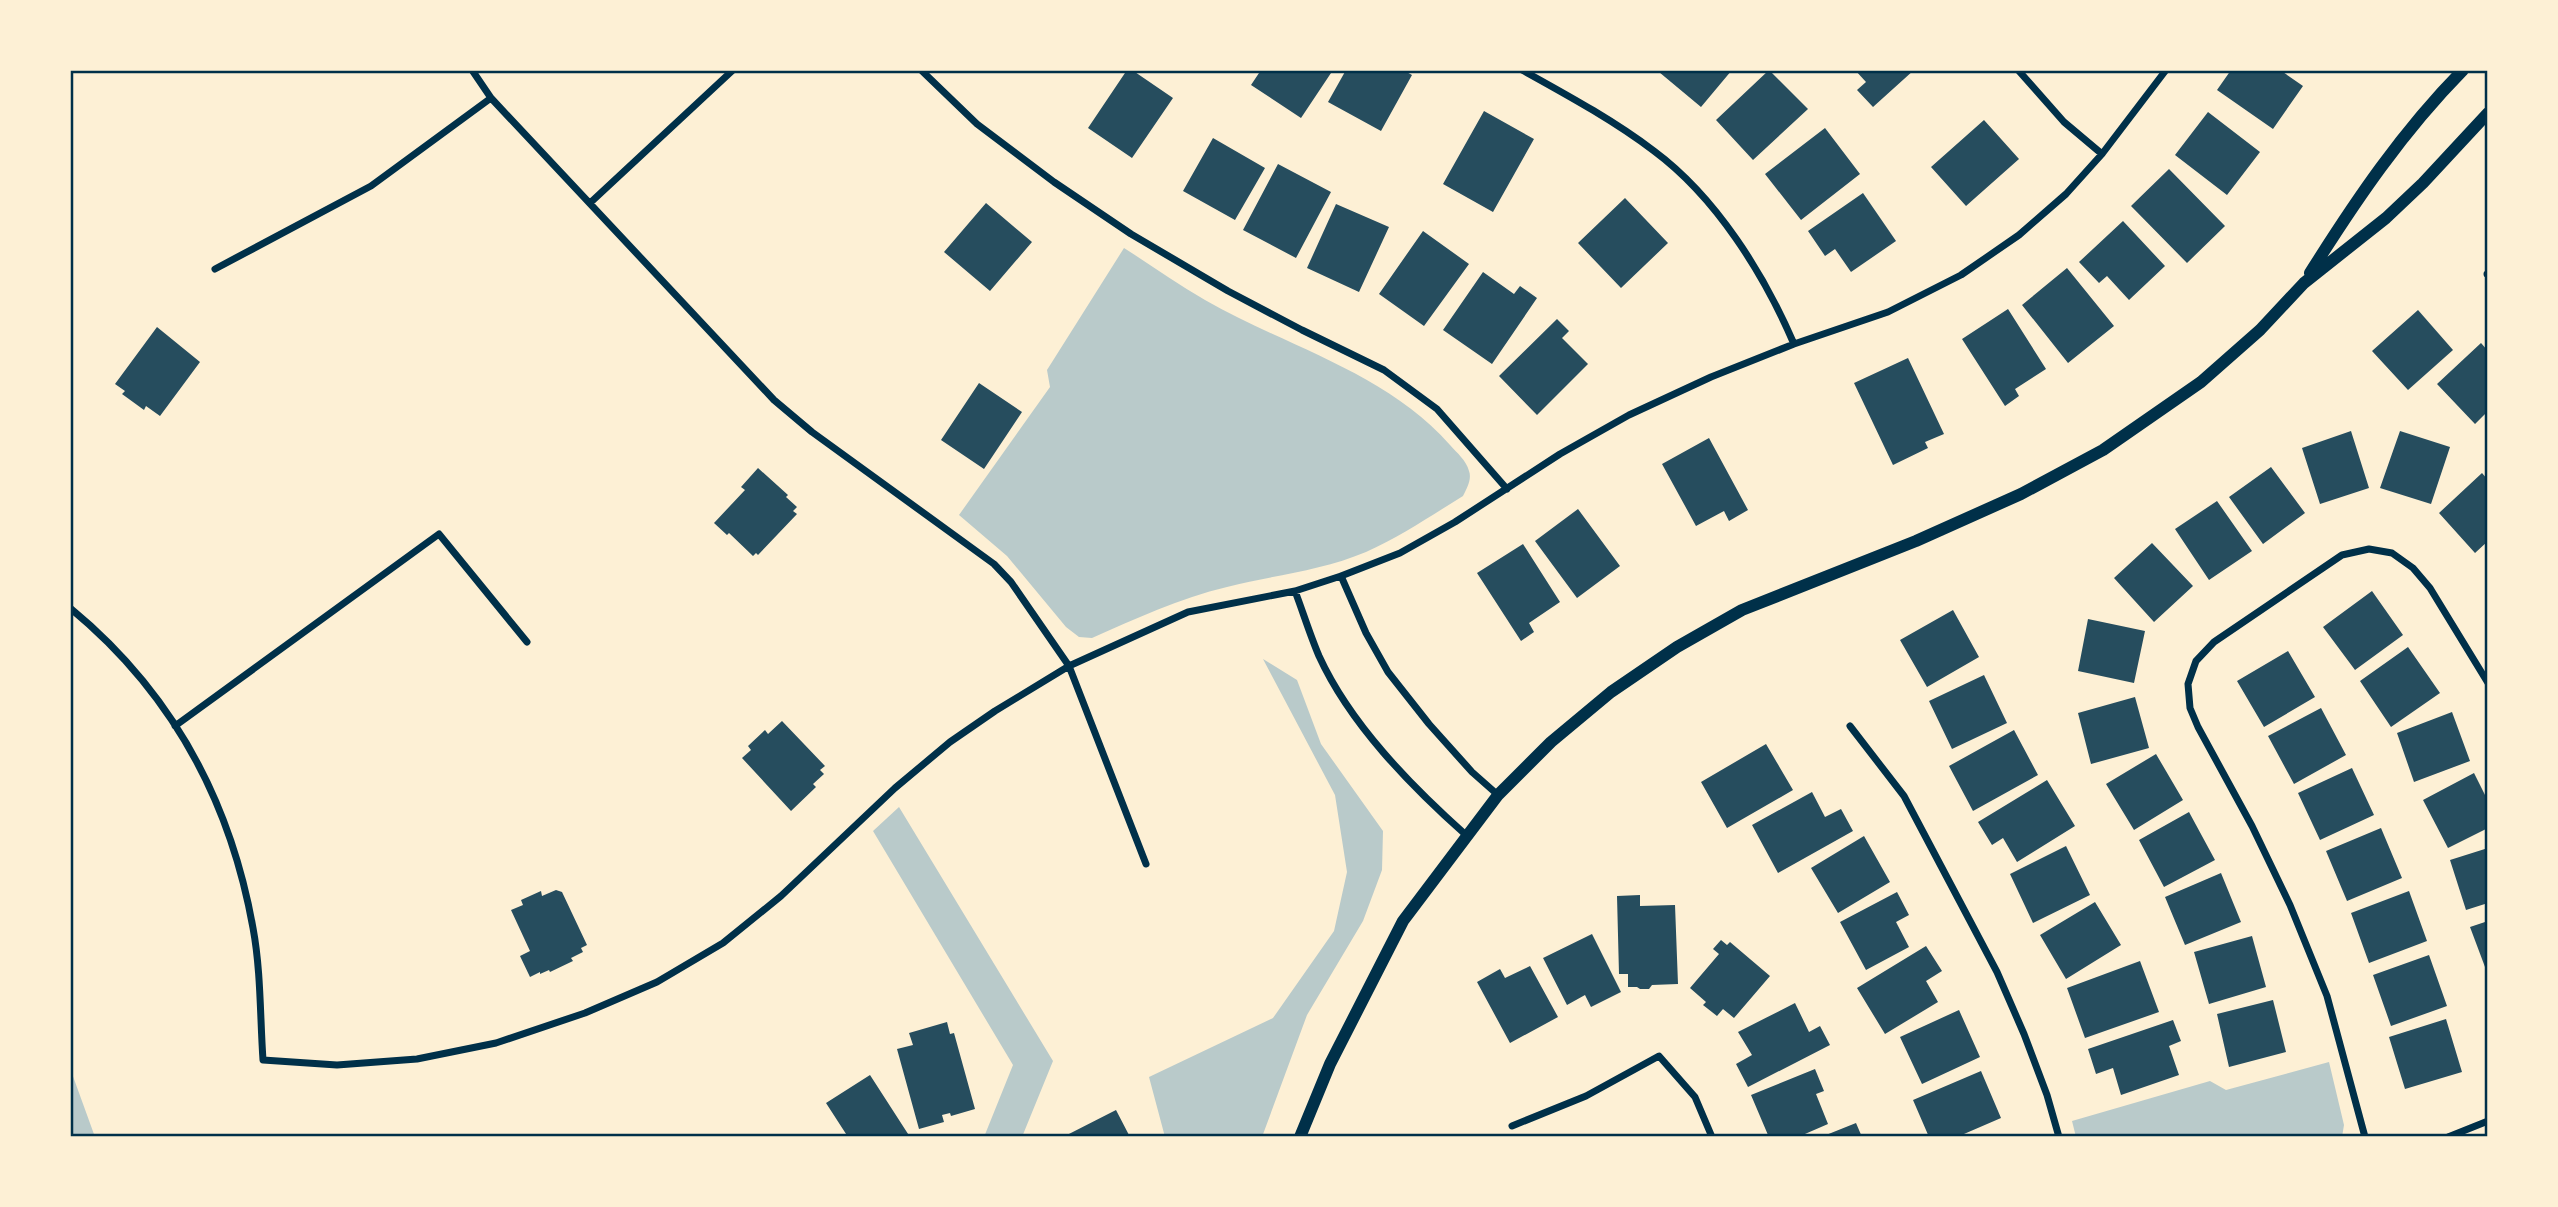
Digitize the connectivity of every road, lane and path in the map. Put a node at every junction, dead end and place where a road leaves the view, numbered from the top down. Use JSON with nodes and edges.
{"nodes":[{"id":1,"x":472,"y":70,"type":"edge"},
{"id":2,"x":733,"y":70,"type":"edge"},
{"id":3,"x":921,"y":70,"type":"edge"},
{"id":4,"x":1522,"y":70,"type":"edge"},
{"id":5,"x":2018,"y":70,"type":"edge"},
{"id":6,"x":2166,"y":70,"type":"edge"},
{"id":7,"x":2463,"y":70,"type":"edge"},
{"id":8,"x":491,"y":98,"type":"junction"},
{"id":9,"x":2488,"y":113,"type":"edge"},
{"id":10,"x":2102,"y":154,"type":"junction"},
{"id":11,"x":590,"y":203,"type":"junction"},
{"id":12,"x":215,"y":269,"type":"dead end"},
{"id":13,"x":2304,"y":283,"type":"junction"},
{"id":14,"x":1794,"y":344,"type":"junction"},
{"id":15,"x":1507,"y":489,"type":"junction"},
{"id":16,"x":1341,"y":576,"type":"junction"},
{"id":17,"x":1295,"y":590,"type":"junction"},
{"id":18,"x":70,"y":608,"type":"edge"},
{"id":19,"x":527,"y":642,"type":"dead end"},
{"id":20,"x":1069,"y":666,"type":"junction"},
{"id":21,"x":2488,"y":683,"type":"edge"},
{"id":22,"x":175,"y":726,"type":"junction"},
{"id":23,"x":1850,"y":726,"type":"dead end"},
{"id":24,"x":1498,"y":795,"type":"junction"},
{"id":25,"x":1466,"y":835,"type":"junction"},
{"id":26,"x":1146,"y":864,"type":"dead end"},
{"id":27,"x":2488,"y":1121,"type":"edge"},
{"id":28,"x":1512,"y":1126,"type":"dead end"},
{"id":29,"x":1300,"y":1137,"type":"edge"},
{"id":30,"x":1712,"y":1137,"type":"edge"},
{"id":31,"x":2059,"y":1137,"type":"edge"},
{"id":32,"x":2365,"y":1137,"type":"edge"},
{"id":33,"x":2448,"y":1137,"type":"edge"}],
"edges":[{"from":1,"to":8,"type":"street"},
{"from":2,"to":11,"type":"street"},
{"from":3,"to":15,"type":"street"},
{"from":4,"to":14,"type":"street"},
{"from":5,"to":10,"type":"street"},
{"from":6,"to":10,"type":"street"},
{"from":7,"to":13,"type":"street"},
{"from":8,"to":11,"type":"street"},
{"from":8,"to":12,"type":"street"},
{"from":9,"to":13,"type":"street"},
{"from":10,"to":14,"type":"street"},
{"from":11,"to":20,"type":"street"},
{"from":13,"to":24,"type":"street"},
{"from":14,"to":15,"type":"street"},
{"from":15,"to":16,"type":"street"},
{"from":16,"to":17,"type":"street"},
{"from":16,"to":24,"type":"street"},
{"from":17,"to":20,"type":"street"},
{"from":17,"to":25,"type":"street"},
{"from":18,"to":22,"type":"street"},
{"from":19,"to":22,"type":"street"},
{"from":20,"to":22,"type":"street"},
{"from":20,"to":26,"type":"street"},
{"from":21,"to":32,"type":"street"},
{"from":23,"to":31,"type":"street"},
{"from":24,"to":25,"type":"street"},
{"from":25,"to":29,"type":"street"},
{"from":27,"to":33,"type":"street"},
{"from":28,"to":30,"type":"street"}]}
